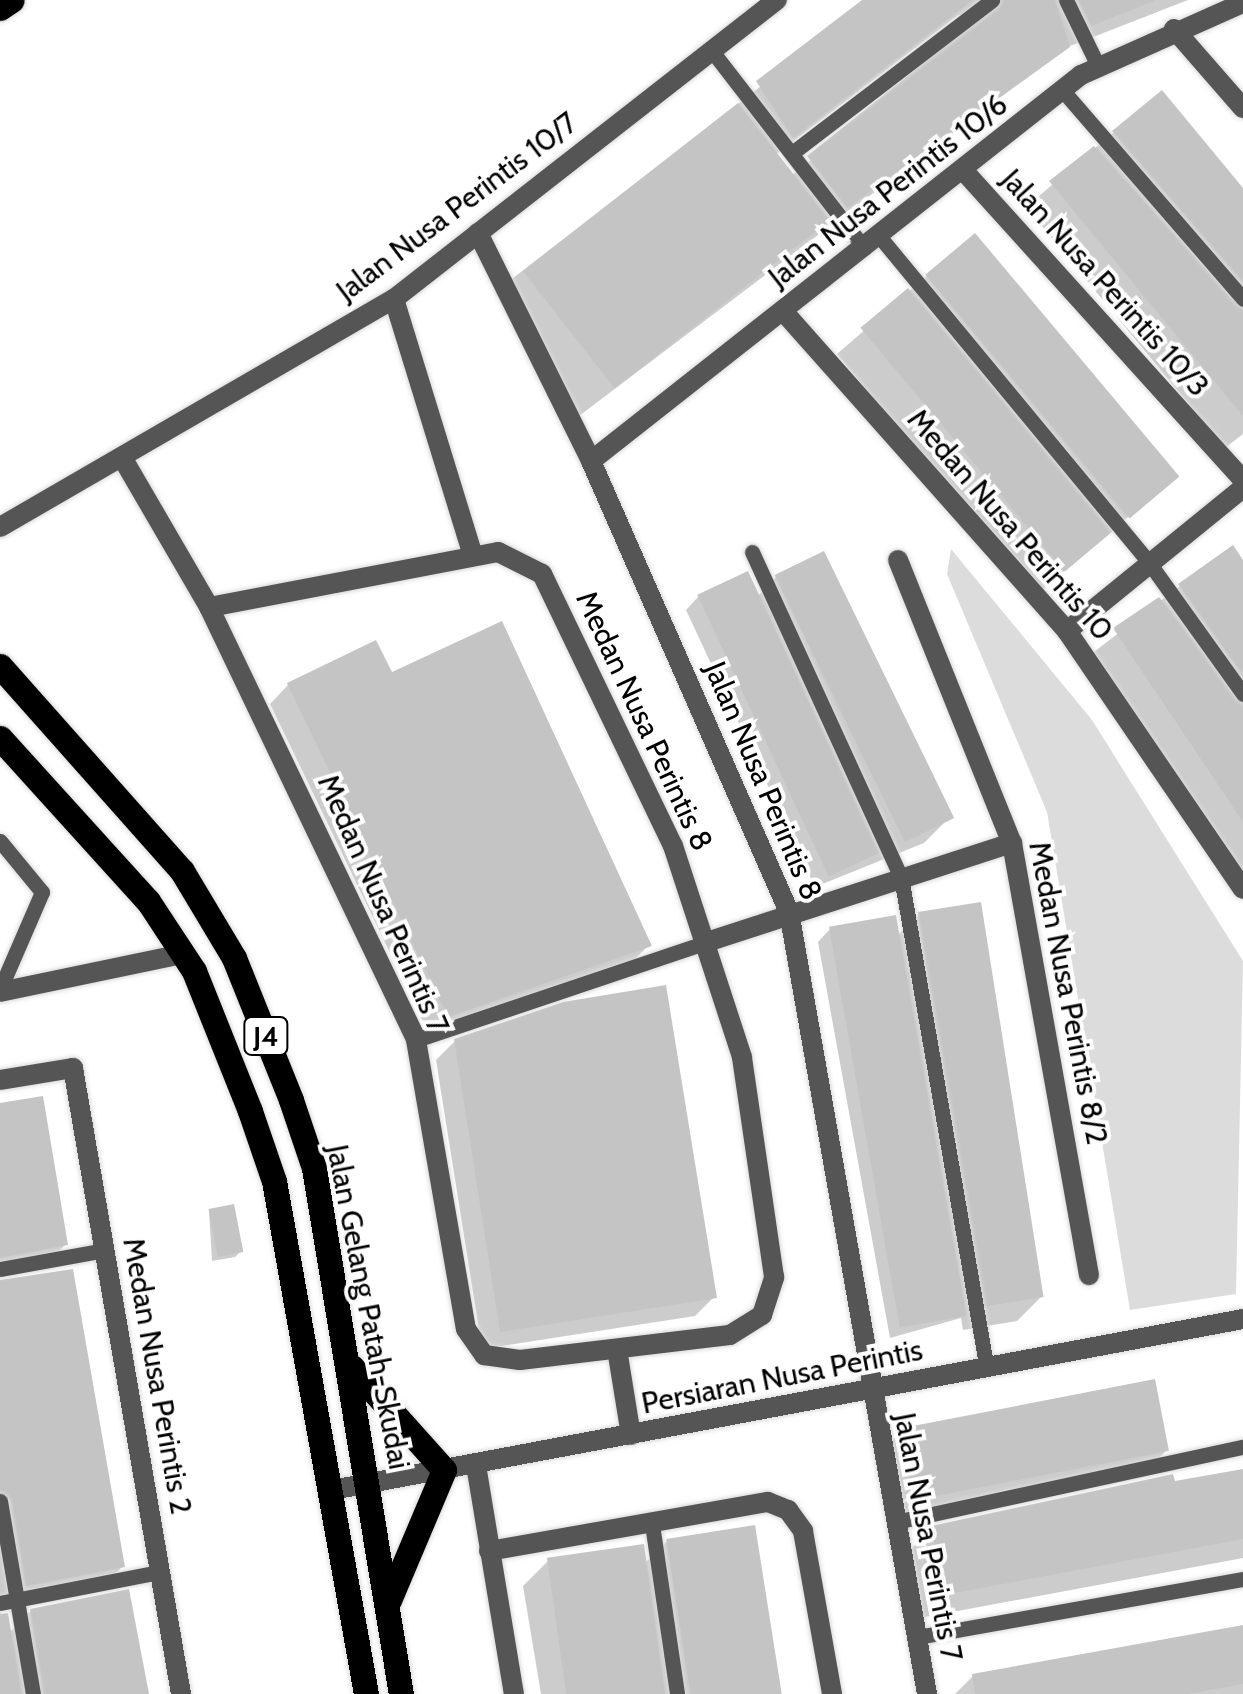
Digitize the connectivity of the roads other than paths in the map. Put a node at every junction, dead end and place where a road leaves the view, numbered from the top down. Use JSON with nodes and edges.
{"nodes":[{"id":1,"x":12,"y":0,"type":"edge"},
{"id":2,"x":778,"y":0,"type":"edge"},
{"id":3,"x":992,"y":0,"type":"edge"},
{"id":4,"x":1066,"y":0,"type":"edge"},
{"id":5,"x":1243,"y":3,"type":"edge"},
{"id":6,"x":0,"y":8,"type":"edge"},
{"id":7,"x":1174,"y":29,"type":"junction"},
{"id":8,"x":712,"y":51,"type":"junction"},
{"id":9,"x":1099,"y":68,"type":"junction"},
{"id":10,"x":1064,"y":92,"type":"junction"},
{"id":11,"x":1243,"y":108,"type":"edge"},
{"id":12,"x":792,"y":153,"type":"junction"},
{"id":13,"x":963,"y":170,"type":"junction"},
{"id":14,"x":478,"y":233,"type":"junction"},
{"id":15,"x":872,"y":242,"type":"junction"},
{"id":16,"x":394,"y":298,"type":"junction"},
{"id":17,"x":1243,"y":300,"type":"edge"},
{"id":18,"x":783,"y":311,"type":"junction"},
{"id":19,"x":124,"y":459,"type":"junction"},
{"id":20,"x":591,"y":461,"type":"junction"},
{"id":21,"x":1243,"y":484,"type":"edge"},
{"id":22,"x":0,"y":527,"type":"edge"},
{"id":23,"x":752,"y":552,"type":"dead end"},
{"id":24,"x":473,"y":556,"type":"junction"},
{"id":25,"x":898,"y":560,"type":"dead end"},
{"id":26,"x":1150,"y":564,"type":"junction"},
{"id":27,"x":208,"y":607,"type":"junction"},
{"id":28,"x":1068,"y":631,"type":"junction"},
{"id":29,"x":0,"y":666,"type":"edge"},
{"id":30,"x":1243,"y":694,"type":"edge"},
{"id":31,"x":0,"y":738,"type":"edge"},
{"id":32,"x":0,"y":841,"type":"edge"},
{"id":33,"x":1012,"y":843,"type":"junction"},
{"id":34,"x":901,"y":877,"type":"junction"},
{"id":35,"x":1243,"y":889,"type":"edge"},
{"id":36,"x":789,"y":912,"type":"junction"},
{"id":37,"x":704,"y":943,"type":"junction"},
{"id":38,"x":182,"y":954,"type":"junction"},
{"id":39,"x":0,"y":990,"type":"edge"},
{"id":40,"x":416,"y":1040,"type":"junction"},
{"id":41,"x":0,"y":1080,"type":"edge"},
{"id":42,"x":105,"y":1250,"type":"junction"},
{"id":43,"x":0,"y":1269,"type":"edge"},
{"id":44,"x":1090,"y":1275,"type":"dead end"},
{"id":45,"x":1243,"y":1319,"type":"edge"},
{"id":46,"x":617,"y":1349,"type":"junction"},
{"id":47,"x":349,"y":1362,"type":"junction"},
{"id":48,"x":988,"y":1368,"type":"junction"},
{"id":49,"x":870,"y":1390,"type":"junction"},
{"id":50,"x":631,"y":1436,"type":"junction"},
{"id":51,"x":1243,"y":1447,"type":"edge"},
{"id":52,"x":476,"y":1464,"type":"junction"},
{"id":53,"x":444,"y":1470,"type":"junction"},
{"id":54,"x":368,"y":1484,"type":"junction"},
{"id":55,"x":332,"y":1490,"type":"junction"},
{"id":56,"x":0,"y":1500,"type":"edge"},
{"id":57,"x":895,"y":1522,"type":"junction"},
{"id":58,"x":652,"y":1524,"type":"junction"},
{"id":59,"x":489,"y":1552,"type":"junction"},
{"id":60,"x":160,"y":1572,"type":"junction"},
{"id":61,"x":1243,"y":1579,"type":"edge"},
{"id":62,"x":8,"y":1601,"type":"edge"},
{"id":63,"x":387,"y":1606,"type":"junction"},
{"id":64,"x":917,"y":1637,"type":"junction"},
{"id":65,"x":33,"y":1694,"type":"edge"},
{"id":66,"x":181,"y":1694,"type":"edge"},
{"id":67,"x":366,"y":1694,"type":"edge"},
{"id":68,"x":402,"y":1694,"type":"edge"},
{"id":69,"x":514,"y":1694,"type":"edge"},
{"id":70,"x":678,"y":1694,"type":"edge"},
{"id":71,"x":832,"y":1694,"type":"edge"},
{"id":72,"x":927,"y":1694,"type":"edge"}],
"edges":[{"from":1,"to":6,"type":"main road"},
{"from":2,"to":8,"type":"street","name":"Jalan Nusa Perintis 10/7"},
{"from":3,"to":12,"type":"lane"},
{"from":4,"to":9,"type":"lane"},
{"from":5,"to":7,"type":"street","name":"Jalan Nusa Perintis 10/6"},
{"from":7,"to":9,"type":"street","name":"Jalan Nusa Perintis 10/6"},
{"from":7,"to":11,"type":"street"},
{"from":8,"to":12,"type":"lane"},
{"from":8,"to":14,"type":"street","name":"Jalan Nusa Perintis 10/7"},
{"from":9,"to":10,"type":"street","name":"Jalan Nusa Perintis 10/6"},
{"from":10,"to":13,"type":"street","name":"Jalan Nusa Perintis 10/6"},
{"from":10,"to":17,"type":"lane"},
{"from":12,"to":15,"type":"lane"},
{"from":13,"to":15,"type":"street","name":"Jalan Nusa Perintis 10/6"},
{"from":13,"to":21,"type":"street","name":"Jalan Nusa Perintis 10/3"},
{"from":14,"to":16,"type":"street","name":"Jalan Nusa Perintis 10/7"},
{"from":14,"to":20,"type":"street","name":"Jalan Nusa Perintis 8"},
{"from":15,"to":18,"type":"street","name":"Jalan Nusa Perintis 10/6"},
{"from":15,"to":26,"type":"lane"},
{"from":16,"to":19,"type":"street","name":"Jalan Nusa Perintis 10/7"},
{"from":16,"to":24,"type":"street"},
{"from":18,"to":20,"type":"street","name":"Jalan Nusa Perintis 10/6"},
{"from":18,"to":28,"type":"street","name":"Medan Nusa Perintis 10"},
{"from":19,"to":22,"type":"street","name":"Jalan Nusa Perintis 10/7"},
{"from":19,"to":27,"type":"street","name":"Medan Nusa Perintis 7"},
{"from":20,"to":36,"type":"street","name":"Jalan Nusa Perintis 8"},
{"from":21,"to":26,"type":"street"},
{"from":23,"to":34,"type":"lane"},
{"from":24,"to":27,"type":"street"},
{"from":24,"to":37,"type":"street","name":"Medan Nusa Perintis 8"},
{"from":25,"to":33,"type":"street","name":"Medan Nusa Perintis 8/2"},
{"from":26,"to":28,"type":"street"},
{"from":26,"to":30,"type":"lane"},
{"from":27,"to":40,"type":"street","name":"Medan Nusa Perintis 7"},
{"from":28,"to":35,"type":"street","name":"Medan Nusa Perintis 10"},
{"from":29,"to":47,"type":"main road","name":"Jalan Gelang Patah-Skudai","number":"J4"},
{"from":31,"to":38,"type":"main road","number":"J4"},
{"from":32,"to":39,"type":"lane"},
{"from":33,"to":34,"type":"street"},
{"from":33,"to":44,"type":"street","name":"Medan Nusa Perintis 8/2"},
{"from":34,"to":36,"type":"street"},
{"from":34,"to":48,"type":"lane"},
{"from":36,"to":37,"type":"street"},
{"from":36,"to":49,"type":"street","name":"Jalan Nusa Perintis 8"},
{"from":37,"to":40,"type":"lane"},
{"from":37,"to":46,"type":"street","name":"Medan Nusa Perintis 8"},
{"from":38,"to":39,"type":"street"},
{"from":38,"to":55,"type":"main road","number":"J4"},
{"from":40,"to":46,"type":"street","name":"Medan Nusa Perintis 7"},
{"from":41,"to":42,"type":"street","name":"Medan Nusa Perintis 2"},
{"from":42,"to":43,"type":"lane"},
{"from":42,"to":60,"type":"street","name":"Medan Nusa Perintis 2"},
{"from":45,"to":48,"type":"street","name":"Persiaran Nusa Perintis"},
{"from":46,"to":50,"type":"street"},
{"from":47,"to":53,"type":"main road"},
{"from":47,"to":54,"type":"main road","name":"Jalan Gelang Patah-Skudai","number":"J4"},
{"from":48,"to":49,"type":"street","name":"Persiaran Nusa Perintis"},
{"from":49,"to":50,"type":"street","name":"Persiaran Nusa Perintis"},
{"from":49,"to":57,"type":"street","name":"Jalan Nusa Perintis 7"},
{"from":50,"to":52,"type":"street","name":"Persiaran Nusa Perintis"},
{"from":51,"to":57,"type":"lane"},
{"from":52,"to":53,"type":"street","name":"Persiaran Nusa Perintis"},
{"from":52,"to":59,"type":"street"},
{"from":53,"to":54,"type":"street","name":"Persiaran Nusa Perintis"},
{"from":53,"to":63,"type":"main road"},
{"from":54,"to":55,"type":"street","name":"Persiaran Nusa Perintis"},
{"from":54,"to":63,"type":"main road","name":"Jalan Gelang Patah-Skudai","number":"J4"},
{"from":55,"to":67,"type":"main road","number":"J4"},
{"from":56,"to":62,"type":"lane"},
{"from":57,"to":64,"type":"street","name":"Jalan Nusa Perintis 7"},
{"from":58,"to":59,"type":"street"},
{"from":58,"to":70,"type":"lane"},
{"from":58,"to":71,"type":"street"},
{"from":59,"to":69,"type":"street"},
{"from":60,"to":62,"type":"lane"},
{"from":60,"to":66,"type":"street","name":"Medan Nusa Perintis 2"},
{"from":61,"to":64,"type":"lane"},
{"from":62,"to":65,"type":"lane"},
{"from":63,"to":68,"type":"main road","name":"Jalan Gelang Patah-Skudai","number":"J4"},
{"from":64,"to":72,"type":"street","name":"Jalan Nusa Perintis 7"}]}
